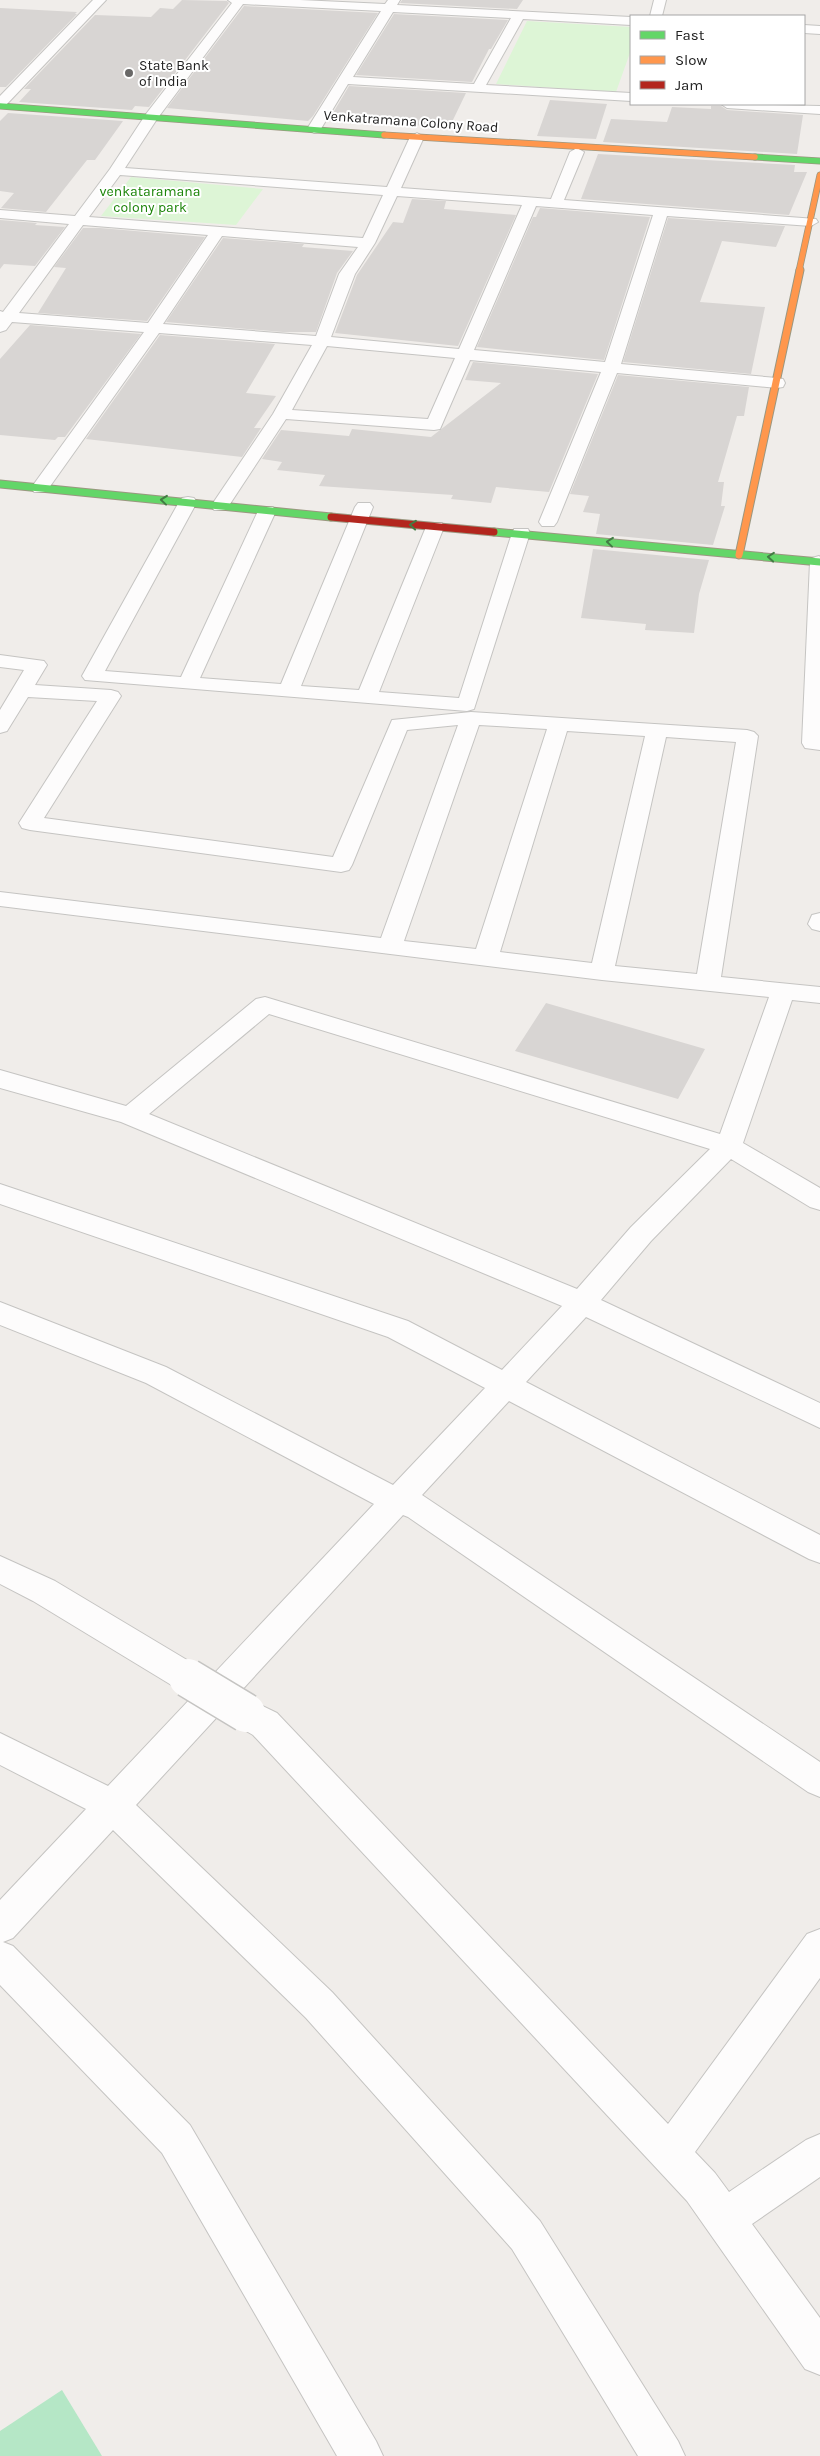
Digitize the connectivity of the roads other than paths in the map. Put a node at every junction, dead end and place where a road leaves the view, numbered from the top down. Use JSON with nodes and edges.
{"nodes":[{"id":1,"x":100,"y":0,"type":"edge"},
{"id":2,"x":234,"y":0,"type":"edge"},
{"id":3,"x":239,"y":0,"type":"edge"},
{"id":4,"x":660,"y":0,"type":"edge"},
{"id":5,"x":391,"y":4,"type":"edge"},
{"id":6,"x":519,"y":14,"type":"junction"},
{"id":7,"x":656,"y":15,"type":"edge"},
{"id":8,"x":630,"y":21,"type":"edge"},
{"id":9,"x":805,"y":29,"type":"edge"},
{"id":10,"x":820,"y":30,"type":"edge"},
{"id":11,"x":343,"y":80,"type":"junction"},
{"id":12,"x":478,"y":88,"type":"junction"},
{"id":13,"x":630,"y":97,"type":"edge"},
{"id":14,"x":0,"y":105,"type":"edge"},
{"id":15,"x":742,"y":105,"type":"edge"},
{"id":16,"x":820,"y":110,"type":"edge"},
{"id":17,"x":0,"y":113,"type":"edge"},
{"id":18,"x":149,"y":120,"type":"junction"},
{"id":19,"x":314,"y":129,"type":"junction"},
{"id":20,"x":416,"y":140,"type":"junction"},
{"id":21,"x":577,"y":152,"type":"junction"},
{"id":22,"x":820,"y":161,"type":"edge"},
{"id":23,"x":820,"y":167,"type":"edge"},
{"id":24,"x":116,"y":171,"type":"junction"},
{"id":25,"x":820,"y":175,"type":"edge"},
{"id":26,"x":392,"y":191,"type":"junction"},
{"id":27,"x":531,"y":202,"type":"junction"},
{"id":28,"x":556,"y":203,"type":"junction"},
{"id":29,"x":661,"y":211,"type":"junction"},
{"id":30,"x":0,"y":214,"type":"edge"},
{"id":31,"x":79,"y":220,"type":"junction"},
{"id":32,"x":811,"y":222,"type":"junction"},
{"id":33,"x":218,"y":231,"type":"junction"},
{"id":34,"x":368,"y":243,"type":"junction"},
{"id":35,"x":3,"y":320,"type":"edge"},
{"id":36,"x":153,"y":329,"type":"junction"},
{"id":37,"x":322,"y":341,"type":"junction"},
{"id":38,"x":465,"y":356,"type":"junction"},
{"id":39,"x":611,"y":368,"type":"junction"},
{"id":40,"x":777,"y":383,"type":"junction"},
{"id":41,"x":281,"y":414,"type":"junction"},
{"id":42,"x":47,"y":478,"type":"junction"},
{"id":43,"x":0,"y":484,"type":"edge"},
{"id":44,"x":158,"y":488,"type":"dead end"},
{"id":45,"x":223,"y":501,"type":"junction"},
{"id":46,"x":295,"y":501,"type":"dead end"},
{"id":47,"x":188,"y":502,"type":"junction"},
{"id":48,"x":363,"y":510,"type":"junction"},
{"id":49,"x":267,"y":512,"type":"junction"},
{"id":50,"x":548,"y":522,"type":"dead end"},
{"id":51,"x":435,"y":527,"type":"junction"},
{"id":52,"x":521,"y":533,"type":"junction"},
{"id":53,"x":739,"y":554,"type":"junction"},
{"id":54,"x":820,"y":562,"type":"edge"},
{"id":55,"x":0,"y":661,"type":"edge"},
{"id":56,"x":188,"y":684,"type":"junction"},
{"id":57,"x":22,"y":690,"type":"junction"},
{"id":58,"x":288,"y":691,"type":"junction"},
{"id":59,"x":367,"y":697,"type":"junction"},
{"id":60,"x":471,"y":718,"type":"junction"},
{"id":61,"x":559,"y":724,"type":"junction"},
{"id":62,"x":0,"y":727,"type":"edge"},
{"id":63,"x":657,"y":730,"type":"junction"},
{"id":64,"x":820,"y":744,"type":"edge"},
{"id":65,"x":0,"y":899,"type":"edge"},
{"id":66,"x":390,"y":946,"type":"junction"},
{"id":67,"x":486,"y":958,"type":"junction"},
{"id":68,"x":602,"y":972,"type":"junction"},
{"id":69,"x":708,"y":983,"type":"junction"},
{"id":70,"x":783,"y":991,"type":"junction"},
{"id":71,"x":820,"y":995,"type":"edge"},
{"id":72,"x":0,"y":1079,"type":"edge"},
{"id":73,"x":130,"y":1116,"type":"junction"},
{"id":74,"x":729,"y":1146,"type":"junction"},
{"id":75,"x":0,"y":1194,"type":"edge"},
{"id":76,"x":820,"y":1200,"type":"edge"},
{"id":77,"x":582,"y":1303,"type":"junction"},
{"id":78,"x":0,"y":1313,"type":"edge"},
{"id":79,"x":504,"y":1386,"type":"junction"},
{"id":80,"x":820,"y":1416,"type":"edge"},
{"id":81,"x":396,"y":1501,"type":"junction"},
{"id":82,"x":820,"y":1550,"type":"edge"},
{"id":83,"x":0,"y":1569,"type":"edge"},
{"id":84,"x":0,"y":1748,"type":"edge"},
{"id":85,"x":820,"y":1781,"type":"edge"},
{"id":86,"x":112,"y":1805,"type":"junction"},
{"id":87,"x":0,"y":1926,"type":"edge"},
{"id":88,"x":820,"y":1947,"type":"edge"},
{"id":89,"x":0,"y":1959,"type":"edge"},
{"id":90,"x":670,"y":2154,"type":"junction"},
{"id":91,"x":820,"y":2154,"type":"edge"},
{"id":92,"x":724,"y":2219,"type":"junction"},
{"id":93,"x":820,"y":2354,"type":"edge"},
{"id":94,"x":360,"y":2456,"type":"edge"},
{"id":95,"x":663,"y":2456,"type":"edge"}],
"edges":[{"from":1,"to":14,"type":"street"},
{"from":2,"to":3,"type":"street"},
{"from":3,"to":5,"type":"street"},
{"from":3,"to":18,"type":"street"},
{"from":4,"to":7,"type":"street"},
{"from":5,"to":6,"type":"street"},
{"from":5,"to":11,"type":"street"},
{"from":6,"to":8,"type":"street"},
{"from":6,"to":12,"type":"street"},
{"from":9,"to":10,"type":"street"},
{"from":11,"to":12,"type":"street"},
{"from":11,"to":19,"type":"street"},
{"from":12,"to":13,"type":"street"},
{"from":14,"to":18,"type":"main road","name":"Venkatramana Colony Road"},
{"from":15,"to":16,"type":"street"},
{"from":17,"to":18,"type":"main road"},
{"from":18,"to":19,"type":"main road","name":"Venkatramana Colony Road"},
{"from":18,"to":20,"type":"main road"},
{"from":18,"to":24,"type":"street"},
{"from":19,"to":20,"type":"main road","name":"Venkatramana Colony Road"},
{"from":20,"to":21,"type":"main road"},
{"from":20,"to":22,"type":"main road","name":"Venkatramana Colony Road"},
{"from":20,"to":26,"type":"street"},
{"from":21,"to":23,"type":"main road"},
{"from":21,"to":28,"type":"street"},
{"from":24,"to":26,"type":"street"},
{"from":24,"to":31,"type":"street"},
{"from":25,"to":32,"type":"main road"},
{"from":26,"to":27,"type":"street"},
{"from":26,"to":34,"type":"street"},
{"from":27,"to":28,"type":"street"},
{"from":27,"to":38,"type":"street"},
{"from":28,"to":29,"type":"street"},
{"from":29,"to":32,"type":"street"},
{"from":29,"to":39,"type":"street"},
{"from":30,"to":31,"type":"street"},
{"from":31,"to":33,"type":"street"},
{"from":31,"to":35,"type":"street"},
{"from":32,"to":40,"type":"main road"},
{"from":33,"to":34,"type":"street"},
{"from":33,"to":36,"type":"street"},
{"from":34,"to":37,"type":"street"},
{"from":35,"to":36,"type":"street"},
{"from":36,"to":37,"type":"street"},
{"from":36,"to":42,"type":"street"},
{"from":37,"to":38,"type":"street"},
{"from":37,"to":41,"type":"street"},
{"from":38,"to":39,"type":"street"},
{"from":38,"to":41,"type":"street"},
{"from":39,"to":40,"type":"street"},
{"from":39,"to":50,"type":"street"},
{"from":40,"to":53,"type":"main road"},
{"from":41,"to":45,"type":"street"},
{"from":42,"to":43,"type":"main road"},
{"from":47,"to":42,"type":"main road","one_way":true},
{"from":44,"to":45,"type":"main road"},
{"from":45,"to":46,"type":"main road"},
{"from":45,"to":47,"type":"main road"},
{"from":45,"to":49,"type":"main road"},
{"from":47,"to":56,"type":"street"},
{"from":48,"to":49,"type":"main road"},
{"from":51,"to":48,"type":"main road","one_way":true},
{"from":48,"to":58,"type":"street"},
{"from":49,"to":56,"type":"street"},
{"from":51,"to":52,"type":"main road"},
{"from":51,"to":59,"type":"street"},
{"from":53,"to":52,"type":"main road","one_way":true},
{"from":52,"to":59,"type":"street"},
{"from":54,"to":53,"type":"main road","one_way":true},
{"from":54,"to":64,"type":"street"},
{"from":55,"to":57,"type":"street"},
{"from":56,"to":58,"type":"street"},
{"from":57,"to":60,"type":"street"},
{"from":57,"to":62,"type":"street"},
{"from":58,"to":59,"type":"street"},
{"from":60,"to":61,"type":"street"},
{"from":60,"to":66,"type":"street"},
{"from":61,"to":63,"type":"street"},
{"from":61,"to":67,"type":"street"},
{"from":63,"to":68,"type":"street"},
{"from":63,"to":69,"type":"street"},
{"from":65,"to":66,"type":"street"},
{"from":66,"to":67,"type":"street"},
{"from":67,"to":68,"type":"street"},
{"from":68,"to":69,"type":"street"},
{"from":69,"to":70,"type":"street"},
{"from":70,"to":71,"type":"street"},
{"from":70,"to":74,"type":"street"},
{"from":72,"to":73,"type":"street"},
{"from":73,"to":74,"type":"street"},
{"from":73,"to":77,"type":"street"},
{"from":74,"to":76,"type":"street"},
{"from":74,"to":77,"type":"street"},
{"from":75,"to":79,"type":"street"},
{"from":77,"to":79,"type":"street"},
{"from":77,"to":80,"type":"street"},
{"from":78,"to":81,"type":"street"},
{"from":79,"to":81,"type":"street"},
{"from":79,"to":82,"type":"street"},
{"from":81,"to":85,"type":"street"},
{"from":81,"to":86,"type":"street"},
{"from":83,"to":90,"type":"street","bridge":true},
{"from":84,"to":86,"type":"street"},
{"from":86,"to":87,"type":"street"},
{"from":86,"to":95,"type":"street"},
{"from":88,"to":90,"type":"street"},
{"from":89,"to":94,"type":"street"},
{"from":90,"to":92,"type":"street"},
{"from":91,"to":92,"type":"street"},
{"from":92,"to":93,"type":"street"}]}
